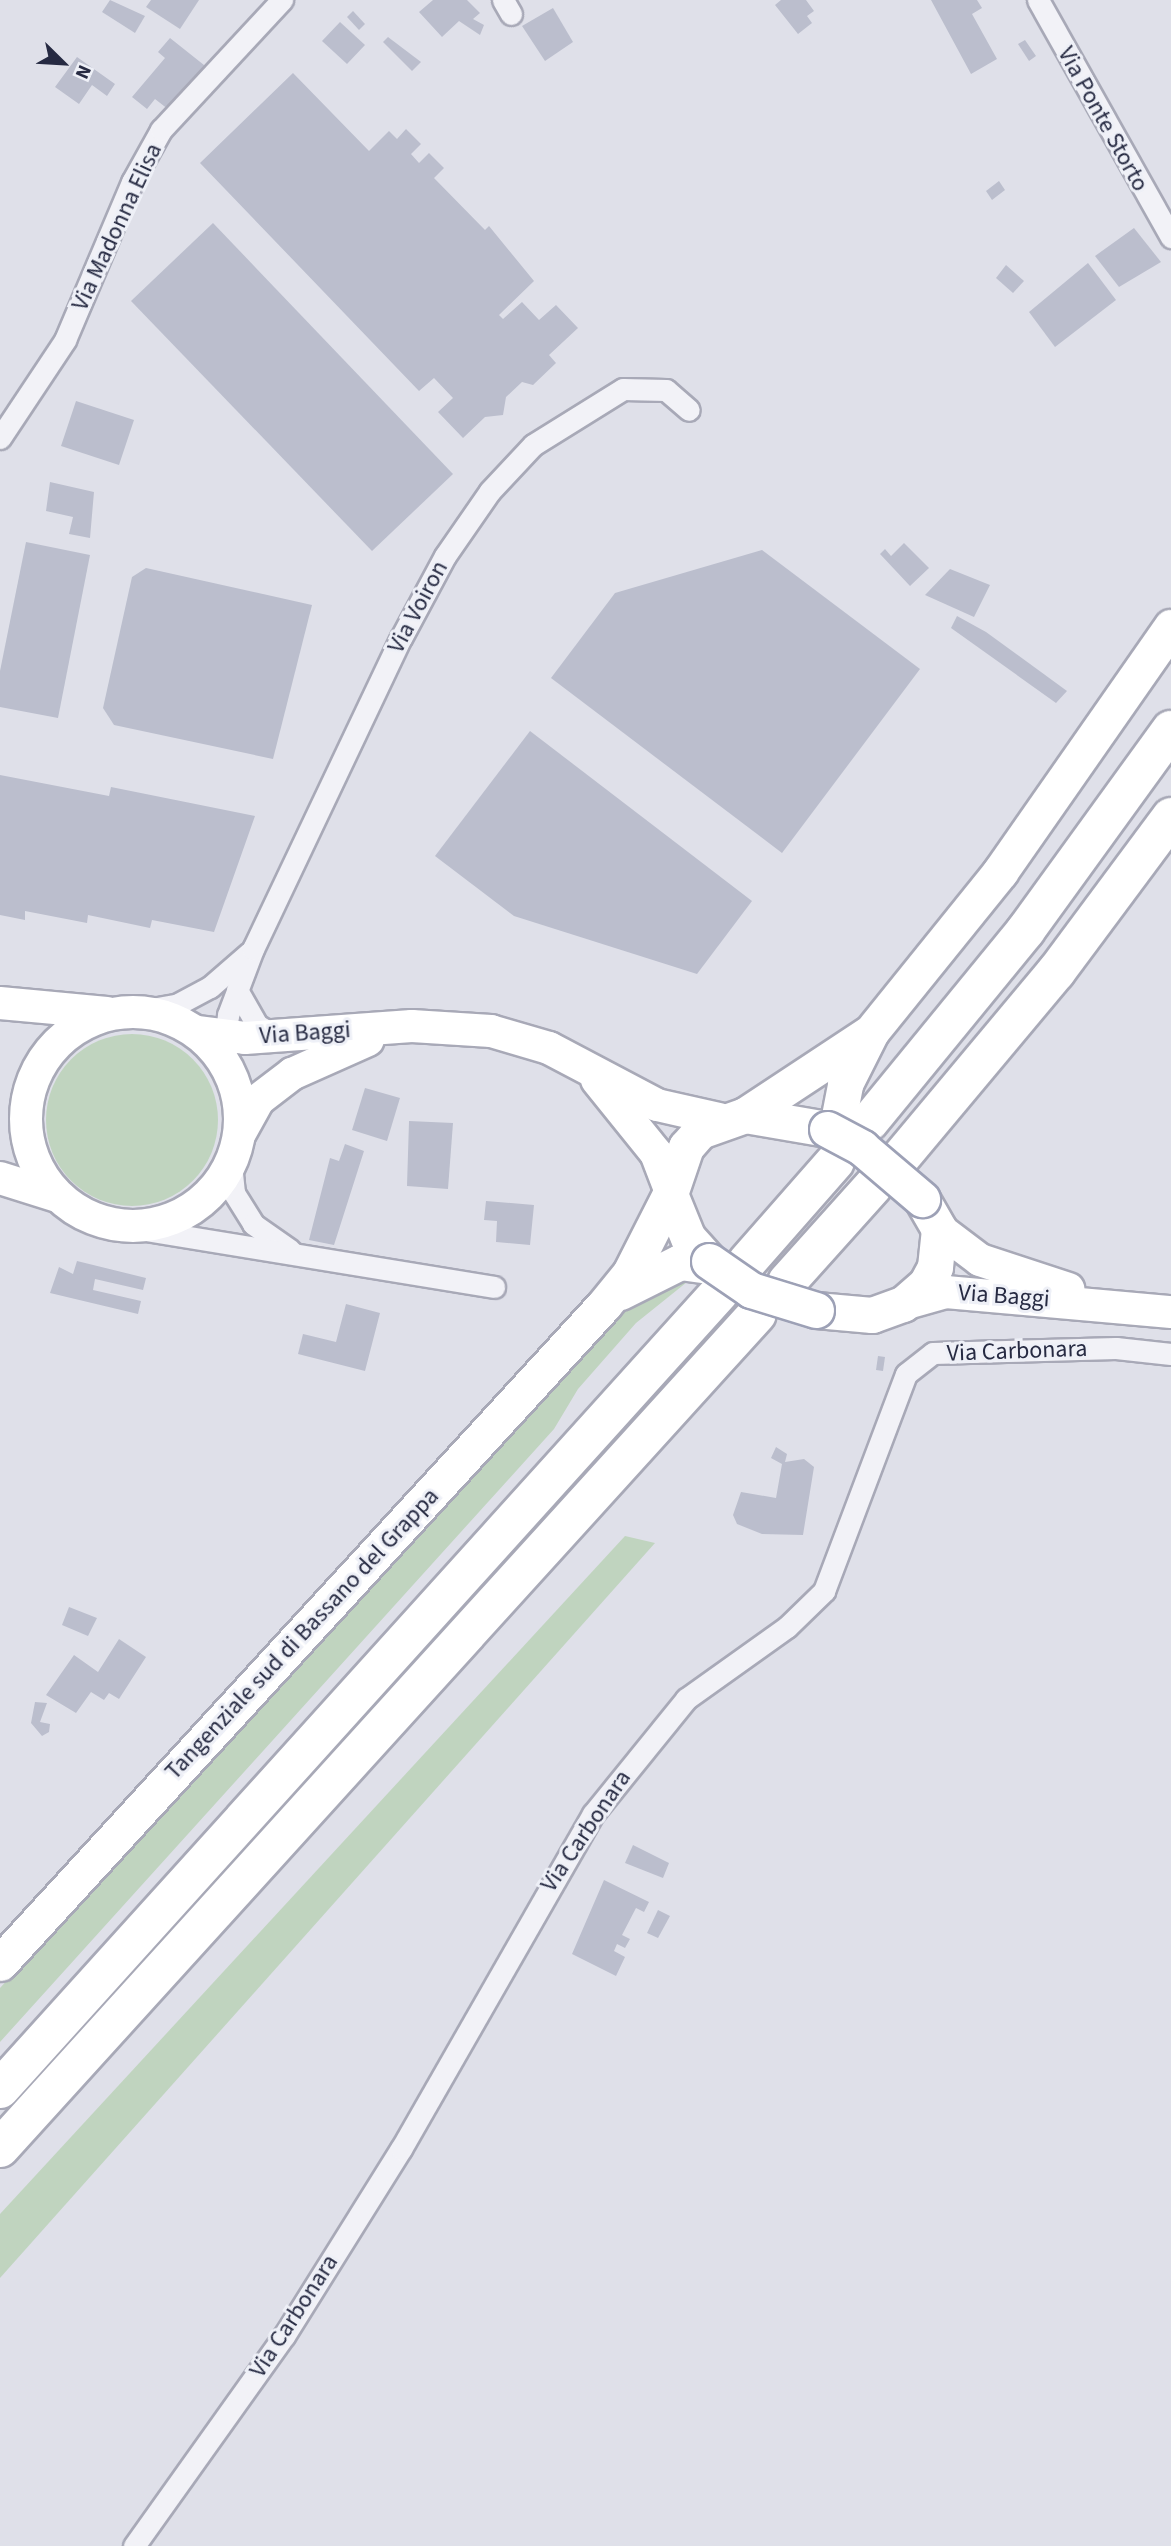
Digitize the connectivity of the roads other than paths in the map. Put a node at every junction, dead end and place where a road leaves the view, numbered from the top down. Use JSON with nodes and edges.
{"nodes":[{"id":1,"x":282,"y":0,"type":"edge"},
{"id":2,"x":1038,"y":0,"type":"edge"},
{"id":3,"x":1171,"y":237,"type":"edge"},
{"id":4,"x":689,"y":410,"type":"dead end"},
{"id":5,"x":0,"y":438,"type":"edge"},
{"id":6,"x":1171,"y":626,"type":"edge"},
{"id":7,"x":1171,"y":730,"type":"edge"},
{"id":8,"x":1171,"y":817,"type":"edge"},
{"id":9,"x":253,"y":949,"type":"junction"},
{"id":10,"x":237,"y":990,"type":"junction"},
{"id":11,"x":0,"y":1003,"type":"edge"},
{"id":12,"x":126,"y":1012,"type":"junction"},
{"id":13,"x":412,"y":1026,"type":"junction"},
{"id":14,"x":871,"y":1032,"type":"junction"},
{"id":15,"x":276,"y":1036,"type":"junction"},
{"id":16,"x":214,"y":1042,"type":"junction"},
{"id":17,"x":592,"y":1073,"type":"junction"},
{"id":18,"x":732,"y":1117,"type":"junction"},
{"id":19,"x":240,"y":1133,"type":"junction"},
{"id":20,"x":846,"y":1135,"type":"junction"},
{"id":21,"x":901,"y":1156,"type":"dead end"},
{"id":22,"x":231,"y":1164,"type":"junction"},
{"id":23,"x":0,"y":1178,"type":"edge"},
{"id":24,"x":873,"y":1186,"type":"dead end"},
{"id":25,"x":670,"y":1192,"type":"junction"},
{"id":26,"x":57,"y":1196,"type":"junction"},
{"id":27,"x":128,"y":1227,"type":"junction"},
{"id":28,"x":939,"y":1229,"type":"junction"},
{"id":29,"x":294,"y":1254,"type":"junction"},
{"id":30,"x":720,"y":1269,"type":"junction"},
{"id":31,"x":787,"y":1282,"type":"dead end"},
{"id":32,"x":494,"y":1287,"type":"dead end"},
{"id":33,"x":1105,"y":1303,"type":"junction"},
{"id":34,"x":903,"y":1304,"type":"junction"},
{"id":35,"x":604,"y":1305,"type":"junction"},
{"id":36,"x":1171,"y":1312,"type":"edge"},
{"id":37,"x":757,"y":1314,"type":"dead end"},
{"id":38,"x":1171,"y":1354,"type":"edge"},
{"id":39,"x":0,"y":1963,"type":"edge"},
{"id":40,"x":0,"y":2089,"type":"edge"},
{"id":41,"x":0,"y":2148,"type":"edge"},
{"id":42,"x":134,"y":2546,"type":"edge"}],
"edges":[{"from":1,"to":5,"type":"street","name":"Via Madonna Elisa"},
{"from":2,"to":3,"type":"street","name":"Via Ponte Storto"},
{"from":4,"to":9,"type":"street","name":"Via Voiron"},
{"from":6,"to":14,"type":"main road","name":"Tangenziale sud di Bassano del Grappa"},
{"from":7,"to":20,"type":"highway"},
{"from":8,"to":21,"type":"highway"},
{"from":9,"to":10,"type":"street","name":"Via Voiron"},
{"from":9,"to":12,"type":"street","name":"Via Voiron"},
{"from":10,"to":15,"type":"street"},
{"from":10,"to":16,"type":"street","name":"Via Voiron"},
{"from":11,"to":12,"type":"main road","name":"Via Baggi"},
{"from":12,"to":16,"type":"main road","name":"Via Baggi"},
{"from":12,"to":26,"type":"main road","name":"Via Baggi"},
{"from":13,"to":15,"type":"main road","name":"Via Baggi"},
{"from":13,"to":17,"type":"main road","name":"Via Baggi"},
{"from":13,"to":19,"type":"main road","name":"Via Baggi"},
{"from":14,"to":18,"type":"main road","name":"Tangenziale sud di Bassano del Grappa"},
{"from":14,"to":20,"type":"main road","name":"Tangenziale sud di Bassano del Grappa"},
{"from":15,"to":16,"type":"main road","name":"Via Baggi"},
{"from":16,"to":19,"type":"main road","name":"Via Baggi"},
{"from":17,"to":18,"type":"main road","name":"Via Baggi"},
{"from":17,"to":25,"type":"main road","name":"Via Baggi"},
{"from":18,"to":20,"type":"main road"},
{"from":18,"to":25,"type":"main road","name":"Tangenziale sud di Bassano del Grappa"},
{"from":19,"to":22,"type":"main road","name":"Via Baggi"},
{"from":20,"to":28,"type":"main road","bridge":true},
{"from":20,"to":30,"type":"highway"},
{"from":22,"to":27,"type":"main road","name":"Via Baggi"},
{"from":22,"to":29,"type":"street","name":"Via Baggi"},
{"from":23,"to":26,"type":"main road","name":"Via Baggi"},
{"from":24,"to":31,"type":"highway"},
{"from":25,"to":30,"type":"main road"},
{"from":25,"to":35,"type":"main road","name":"Tangenziale sud di Bassano del Grappa"},
{"from":26,"to":27,"type":"main road","name":"Via Baggi"},
{"from":27,"to":29,"type":"street","name":"Via Baggi"},
{"from":28,"to":33,"type":"main road","name":"Via Baggi"},
{"from":28,"to":34,"type":"main road"},
{"from":29,"to":32,"type":"street","name":"Via Baggi"},
{"from":30,"to":34,"type":"main road","bridge":true},
{"from":30,"to":35,"type":"main road","name":"Tangenziale sud di Bassano del Grappa"},
{"from":30,"to":40,"type":"highway"},
{"from":33,"to":34,"type":"main road","name":"Via Baggi"},
{"from":33,"to":36,"type":"main road","name":"Via Baggi"},
{"from":35,"to":39,"type":"main road","name":"Tangenziale sud di Bassano del Grappa"},
{"from":37,"to":41,"type":"highway"},
{"from":38,"to":42,"type":"street","name":"Via Carbonara"}]}
